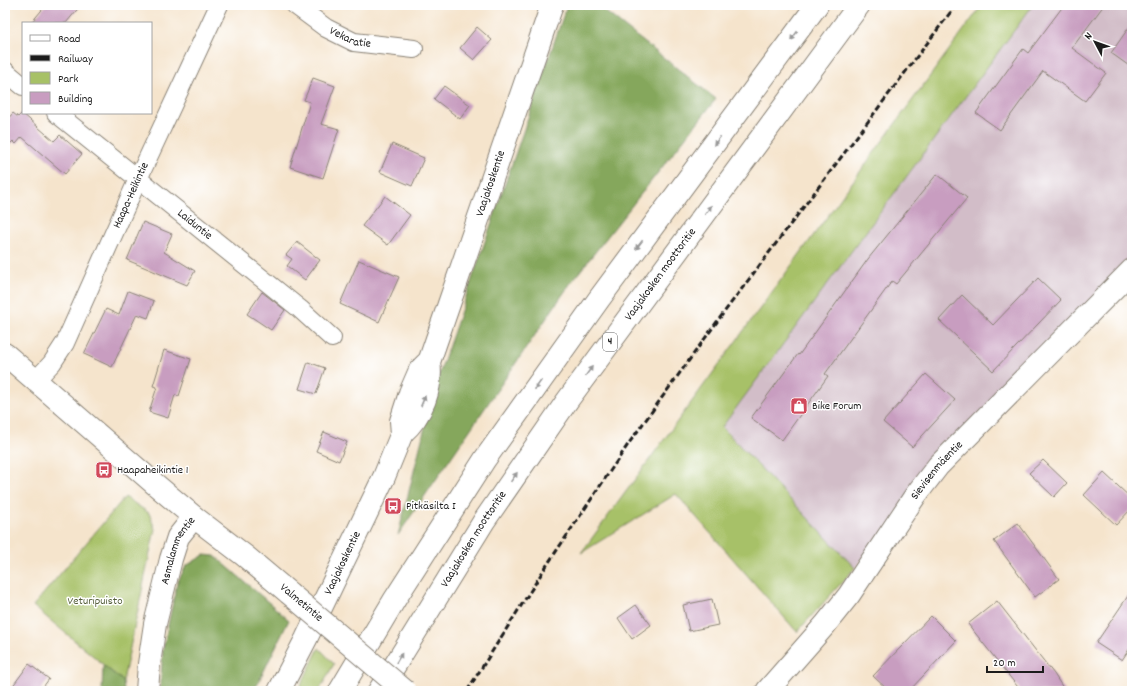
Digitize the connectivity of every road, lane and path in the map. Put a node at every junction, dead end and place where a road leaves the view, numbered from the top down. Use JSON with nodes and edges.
{"nodes":[{"id":1,"x":219,"y":5,"type":"edge"},
{"id":2,"x":295,"y":5,"type":"edge"},
{"id":3,"x":552,"y":5,"type":"edge"},
{"id":4,"x":817,"y":5,"type":"edge"},
{"id":5,"x":859,"y":5,"type":"edge"},
{"id":6,"x":414,"y":49,"type":"dead end"},
{"id":7,"x":5,"y":72,"type":"edge"},
{"id":8,"x":22,"y":85,"type":"edge"},
{"id":9,"x":57,"y":114,"type":"edge"},
{"id":10,"x":138,"y":179,"type":"junction"},
{"id":11,"x":1132,"y":270,"type":"edge"},
{"id":12,"x":332,"y":338,"type":"dead end"},
{"id":13,"x":5,"y":354,"type":"edge"},
{"id":14,"x":36,"y":380,"type":"junction"},
{"id":15,"x":194,"y":517,"type":"junction"},
{"id":16,"x":147,"y":691,"type":"edge"},
{"id":17,"x":279,"y":691,"type":"edge"},
{"id":18,"x":340,"y":691,"type":"edge"},
{"id":19,"x":379,"y":691,"type":"edge"},
{"id":20,"x":405,"y":691,"type":"edge"},
{"id":21,"x":767,"y":691,"type":"edge"}],
"edges":[{"from":1,"to":10,"type":"street","name":"Haapa-Heikintie"},
{"from":2,"to":6,"type":"street","name":"Vekaratie"},
{"from":3,"to":17,"type":"main road","name":"Vaajakoskentie"},
{"from":4,"to":18,"type":"main road","one_way":true},
{"from":19,"to":5,"type":"main road","name":"Vaajakosken moottoritie","number":"4","one_way":true},
{"from":7,"to":8,"type":"street"},
{"from":9,"to":10,"type":"street","name":"Laiduntie"},
{"from":10,"to":12,"type":"street","name":"Laiduntie"},
{"from":10,"to":14,"type":"street","name":"Haapa-Heikintie"},
{"from":11,"to":21,"type":"main road","name":"Sievisenmäentie"},
{"from":13,"to":14,"type":"main road","name":"Asmalammentie"},
{"from":14,"to":15,"type":"main road","name":"Asmalammentie"},
{"from":15,"to":16,"type":"main road","name":"Asmalammentie"},
{"from":15,"to":20,"type":"main road","name":"Valmetintie","bridge":true}]}
